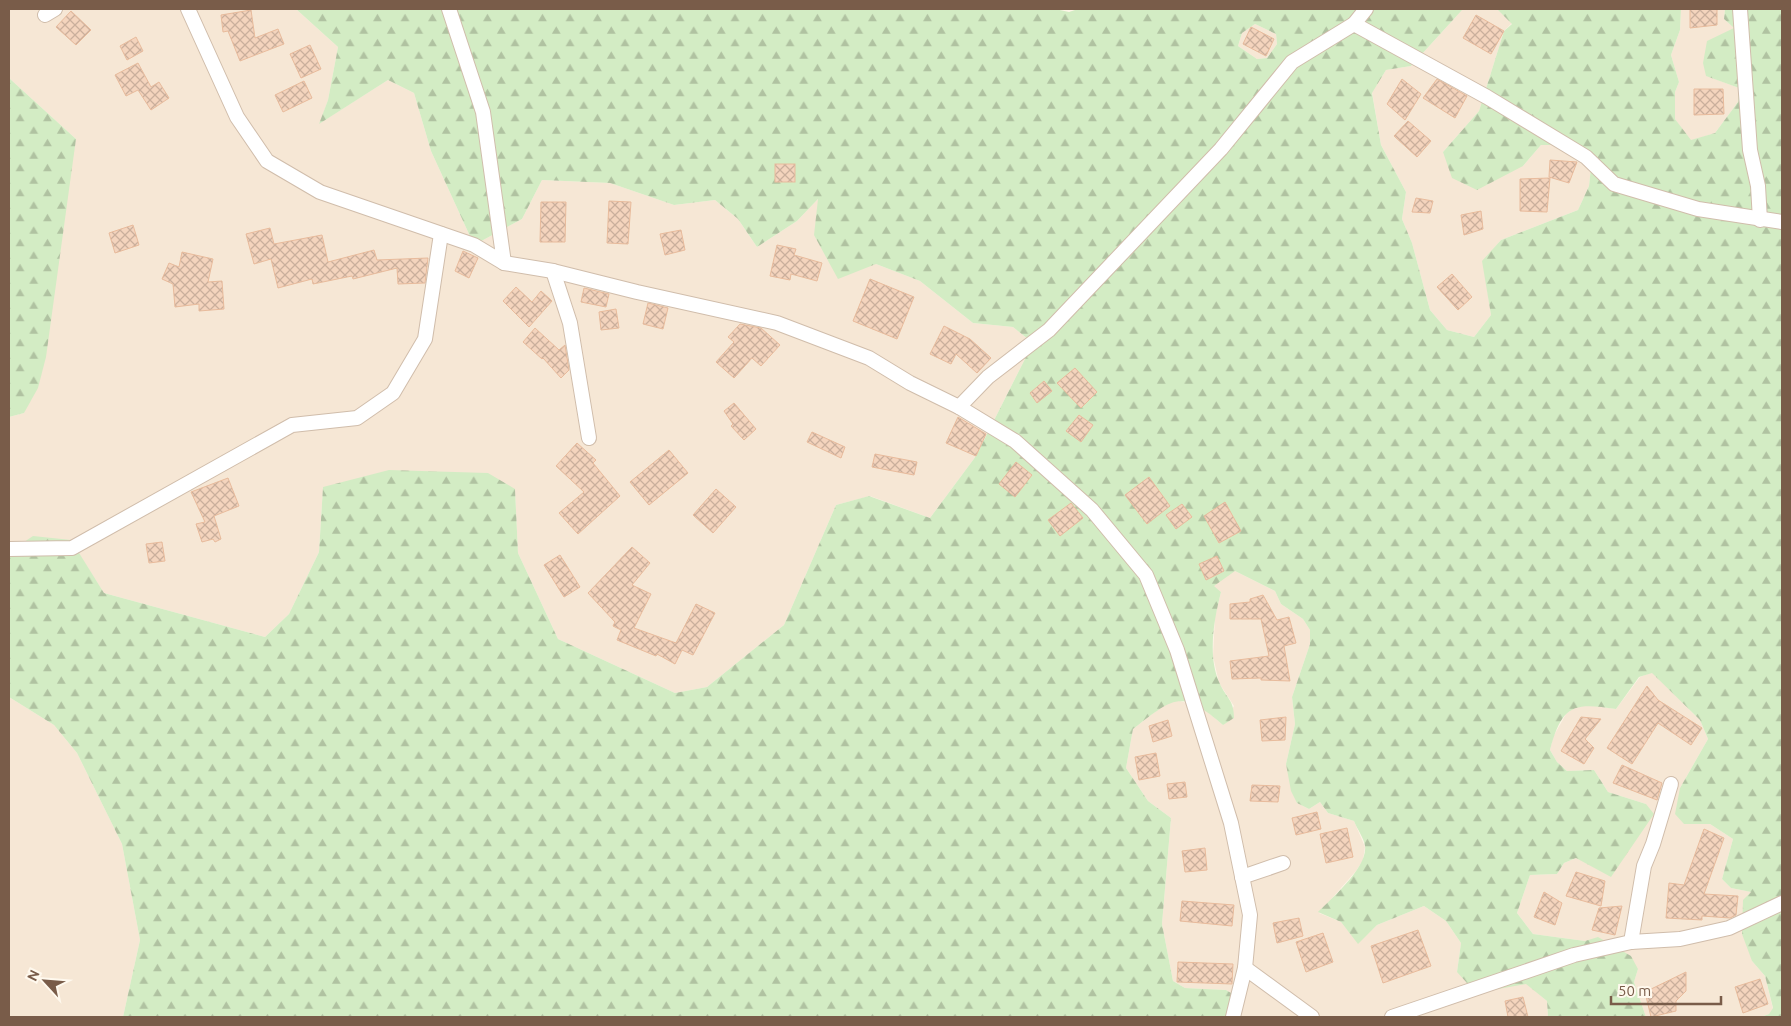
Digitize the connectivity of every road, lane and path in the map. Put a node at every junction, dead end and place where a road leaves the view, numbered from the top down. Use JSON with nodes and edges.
{"nodes":[{"id":1,"x":188,"y":9,"type":"edge"},
{"id":2,"x":449,"y":9,"type":"edge"},
{"id":3,"x":1366,"y":9,"type":"edge"},
{"id":4,"x":1740,"y":9,"type":"edge"},
{"id":5,"x":1354,"y":24,"type":"junction"},
{"id":6,"x":1760,"y":220,"type":"junction"},
{"id":7,"x":1782,"y":222,"type":"edge"},
{"id":8,"x":441,"y":234,"type":"junction"},
{"id":9,"x":504,"y":263,"type":"junction"},
{"id":10,"x":553,"y":271,"type":"junction"},
{"id":11,"x":959,"y":407,"type":"junction"},
{"id":12,"x":589,"y":438,"type":"dead end"},
{"id":13,"x":9,"y":549,"type":"edge"},
{"id":14,"x":1671,"y":784,"type":"dead end"},
{"id":15,"x":1283,"y":863,"type":"dead end"},
{"id":16,"x":1242,"y":877,"type":"junction"},
{"id":17,"x":1782,"y":903,"type":"edge"},
{"id":18,"x":1631,"y":942,"type":"junction"},
{"id":19,"x":1245,"y":968,"type":"junction"},
{"id":20,"x":1233,"y":1017,"type":"edge"},
{"id":21,"x":1312,"y":1017,"type":"edge"},
{"id":22,"x":1392,"y":1017,"type":"edge"}],
"edges":[{"from":1,"to":8,"type":"street"},
{"from":2,"to":9,"type":"street"},
{"from":3,"to":5,"type":"street"},
{"from":4,"to":6,"type":"street"},
{"from":5,"to":6,"type":"street"},
{"from":5,"to":11,"type":"street"},
{"from":6,"to":7,"type":"street"},
{"from":8,"to":9,"type":"street"},
{"from":8,"to":13,"type":"street"},
{"from":9,"to":10,"type":"street"},
{"from":10,"to":11,"type":"street"},
{"from":10,"to":12,"type":"street"},
{"from":11,"to":16,"type":"street"},
{"from":14,"to":18,"type":"street"},
{"from":15,"to":16,"type":"street"},
{"from":16,"to":19,"type":"street"},
{"from":17,"to":18,"type":"street"},
{"from":18,"to":22,"type":"street"},
{"from":19,"to":20,"type":"street"},
{"from":19,"to":21,"type":"street"}]}
